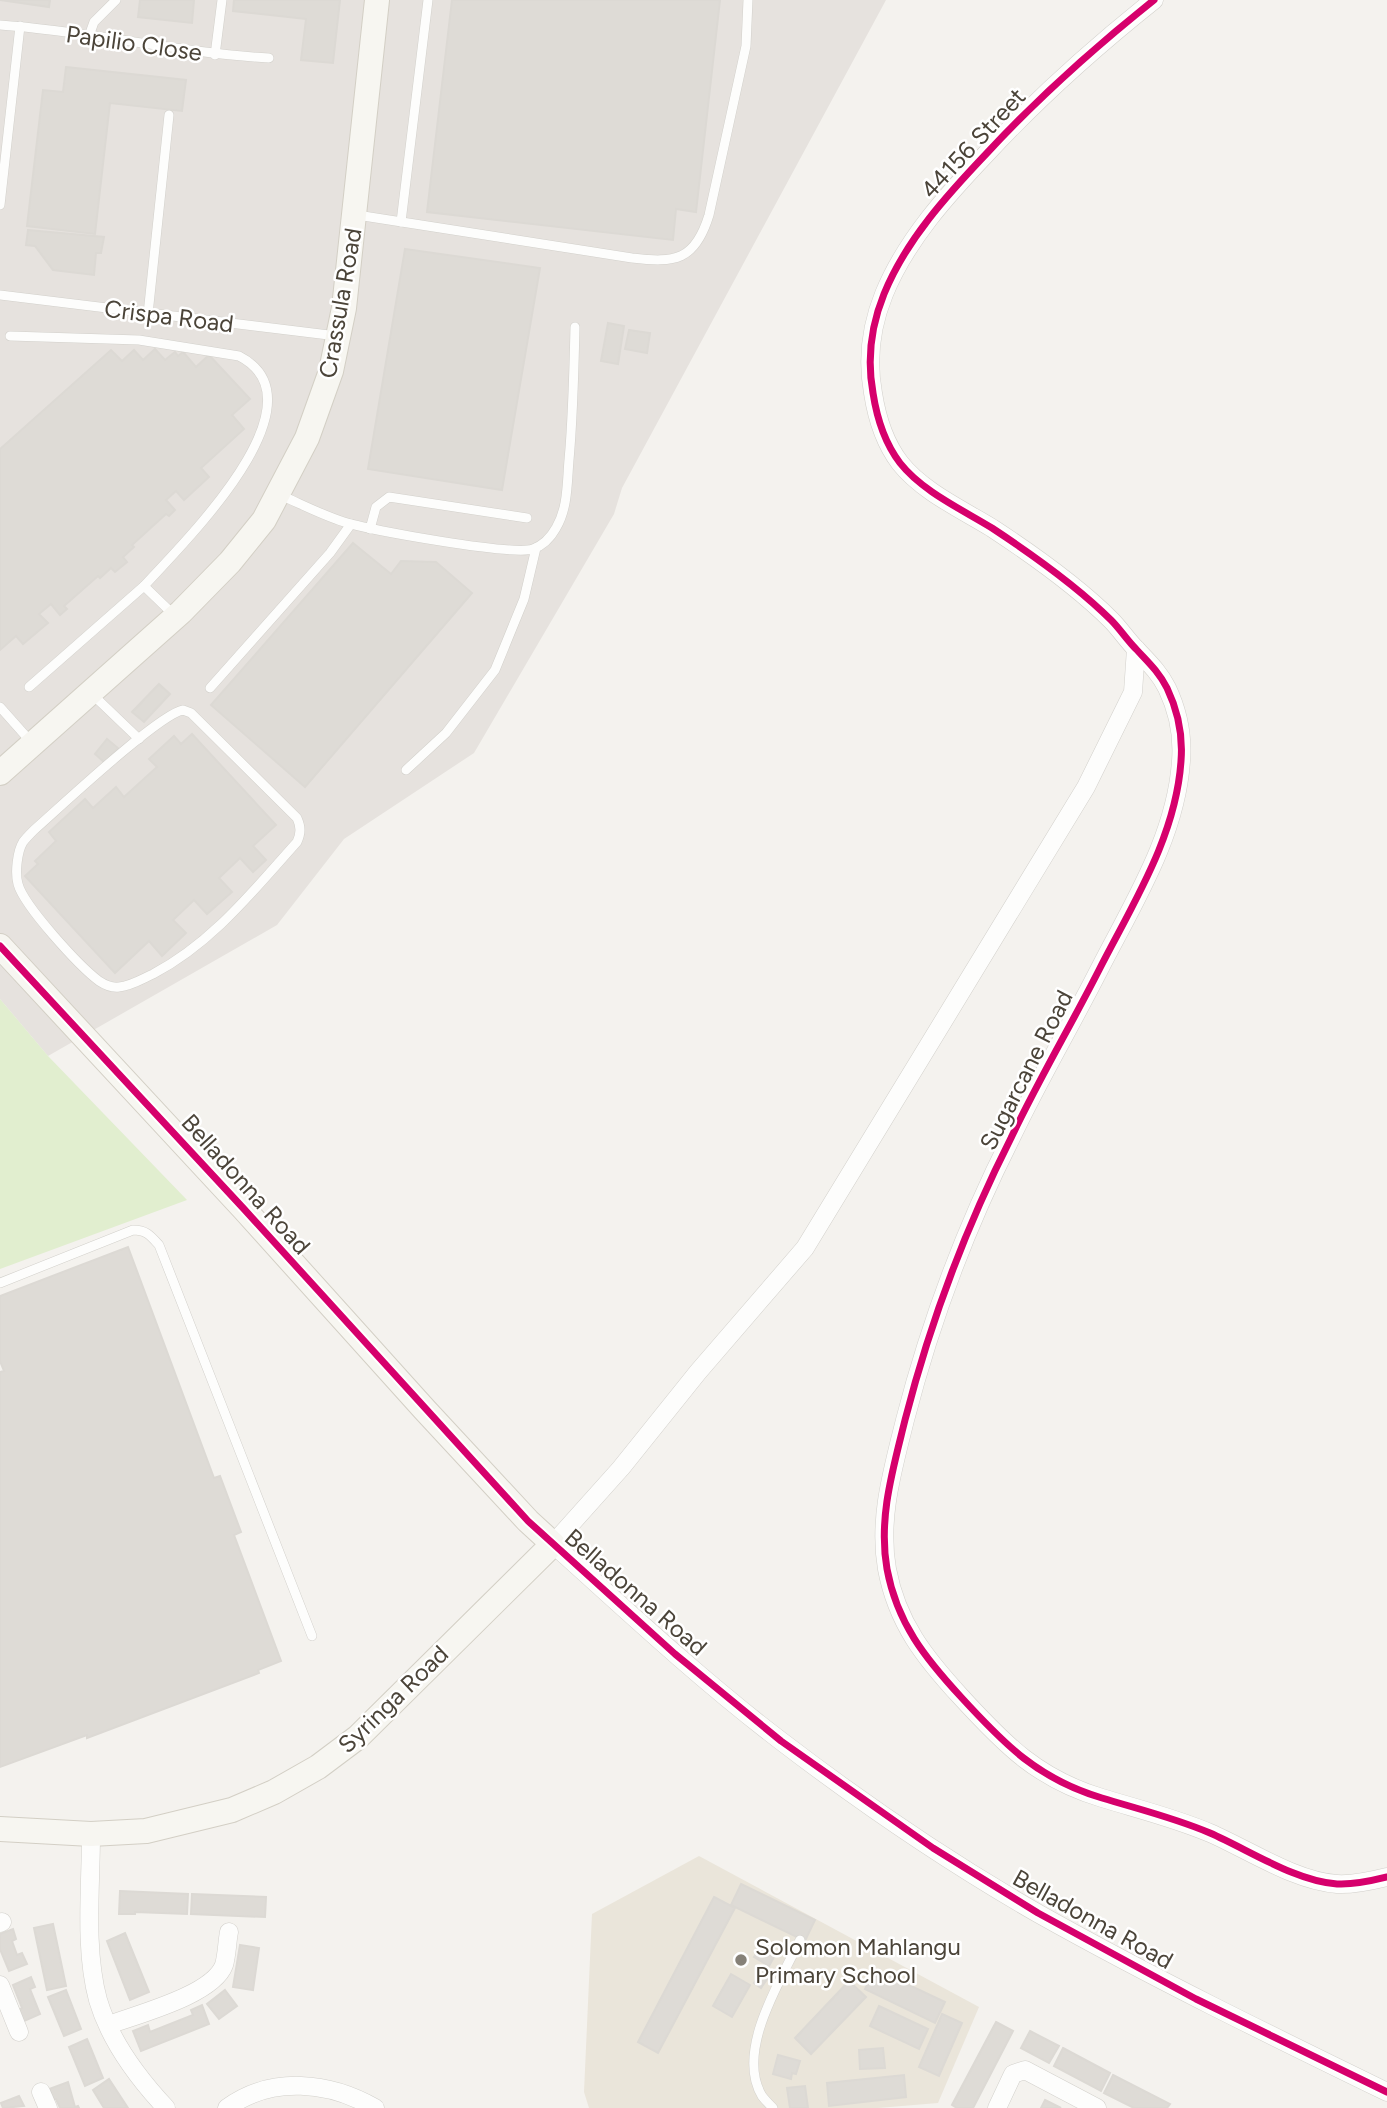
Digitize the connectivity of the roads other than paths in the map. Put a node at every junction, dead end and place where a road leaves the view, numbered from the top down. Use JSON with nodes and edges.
{"nodes":[{"id":1,"x":116,"y":0,"type":"edge"},
{"id":2,"x":222,"y":0,"type":"edge"},
{"id":3,"x":377,"y":0,"type":"edge"},
{"id":4,"x":428,"y":0,"type":"edge"},
{"id":5,"x":748,"y":0,"type":"edge"},
{"id":6,"x":1154,"y":0,"type":"edge"},
{"id":7,"x":0,"y":24,"type":"edge"},
{"id":8,"x":20,"y":26,"type":"junction"},
{"id":9,"x":89,"y":36,"type":"junction"},
{"id":10,"x":215,"y":55,"type":"junction"},
{"id":11,"x":268,"y":58,"type":"dead end"},
{"id":12,"x":169,"y":115,"type":"dead end"},
{"id":13,"x":0,"y":205,"type":"edge"},
{"id":14,"x":355,"y":215,"type":"junction"},
{"id":15,"x":401,"y":222,"type":"junction"},
{"id":16,"x":0,"y":295,"type":"edge"},
{"id":17,"x":148,"y":314,"type":"junction"},
{"id":18,"x":575,"y":327,"type":"dead end"},
{"id":19,"x":10,"y":336,"type":"dead end"},
{"id":20,"x":338,"y":336,"type":"junction"},
{"id":21,"x":278,"y":494,"type":"junction"},
{"id":22,"x":527,"y":519,"type":"dead end"},
{"id":23,"x":351,"y":524,"type":"junction"},
{"id":24,"x":370,"y":528,"type":"junction"},
{"id":25,"x":1006,"y":538,"type":"joint"},
{"id":26,"x":536,"y":548,"type":"junction"},
{"id":27,"x":144,"y":586,"type":"junction"},
{"id":28,"x":176,"y":617,"type":"junction"},
{"id":29,"x":1136,"y":649,"type":"junction"},
{"id":30,"x":29,"y":687,"type":"dead end"},
{"id":31,"x":210,"y":688,"type":"dead end"},
{"id":32,"x":91,"y":693,"type":"junction"},
{"id":33,"x":0,"y":707,"type":"edge"},
{"id":34,"x":139,"y":739,"type":"junction"},
{"id":35,"x":33,"y":744,"type":"junction"},
{"id":36,"x":406,"y":770,"type":"dead end"},
{"id":37,"x":0,"y":774,"type":"edge"},
{"id":38,"x":0,"y":946,"type":"edge"},
{"id":39,"x":0,"y":1283,"type":"edge"},
{"id":40,"x":553,"y":1544,"type":"junction"},
{"id":41,"x":312,"y":1636,"type":"dead end"},
{"id":42,"x":0,"y":1829,"type":"edge"},
{"id":43,"x":91,"y":1834,"type":"junction"},
{"id":44,"x":1387,"y":1877,"type":"edge"},
{"id":45,"x":229,"y":1932,"type":"dead end"},
{"id":46,"x":800,"y":1940,"type":"dead end"},
{"id":47,"x":0,"y":1985,"type":"edge"},
{"id":48,"x":109,"y":2025,"type":"junction"},
{"id":49,"x":19,"y":2032,"type":"dead end"},
{"id":50,"x":1387,"y":2092,"type":"edge"},
{"id":51,"x":166,"y":2108,"type":"edge"},
{"id":52,"x":227,"y":2108,"type":"edge"},
{"id":53,"x":375,"y":2108,"type":"edge"},
{"id":54,"x":773,"y":2108,"type":"edge"},
{"id":55,"x":997,"y":2108,"type":"edge"},
{"id":56,"x":1097,"y":2108,"type":"edge"}],
"edges":[{"from":1,"to":9,"type":"lane"},
{"from":2,"to":10,"type":"lane"},
{"from":3,"to":14,"type":"street","name":"Crassula Road"},
{"from":4,"to":15,"type":"lane"},
{"from":5,"to":15,"type":"lane"},
{"from":6,"to":25,"type":"street","name":"44156 Street"},
{"from":7,"to":8,"type":"lane","name":"Papilio Close"},
{"from":8,"to":9,"type":"lane","name":"Papilio Close"},
{"from":8,"to":13,"type":"lane"},
{"from":9,"to":10,"type":"lane","name":"Papilio Close"},
{"from":10,"to":11,"type":"lane","name":"Papilio Close"},
{"from":12,"to":17,"type":"lane"},
{"from":14,"to":15,"type":"lane"},
{"from":14,"to":20,"type":"street","name":"Crassula Road"},
{"from":16,"to":17,"type":"lane","name":"Crispa Road"},
{"from":17,"to":20,"type":"lane","name":"Crispa Road"},
{"from":18,"to":26,"type":"lane"},
{"from":19,"to":27,"type":"lane"},
{"from":20,"to":21,"type":"street","name":"Crassula Road"},
{"from":21,"to":23,"type":"lane"},
{"from":21,"to":28,"type":"street","name":"Crassula Road"},
{"from":22,"to":24,"type":"lane"},
{"from":23,"to":24,"type":"lane"},
{"from":23,"to":31,"type":"lane"},
{"from":24,"to":26,"type":"lane"},
{"from":25,"to":29,"type":"street","name":"Sugarcane Road"},
{"from":26,"to":36,"type":"lane"},
{"from":27,"to":28,"type":"lane"},
{"from":27,"to":30,"type":"lane"},
{"from":28,"to":32,"type":"street","name":"Crassula Road"},
{"from":29,"to":40,"type":"street"},
{"from":29,"to":44,"type":"street","name":"Sugarcane Road"},
{"from":32,"to":34,"type":"lane"},
{"from":32,"to":35,"type":"street","name":"Crassula Road"},
{"from":33,"to":35,"type":"lane"},
{"from":34,"to":34,"type":"lane"},
{"from":35,"to":37,"type":"street","name":"Crassula Road"},
{"from":38,"to":40,"type":"street","name":"Belladonna Road"},
{"from":39,"to":41,"type":"lane"},
{"from":40,"to":43,"type":"street","name":"Syringa Road"},
{"from":40,"to":50,"type":"street","name":"Belladonna Road"},
{"from":42,"to":43,"type":"street","name":"Syringa Road"},
{"from":43,"to":48,"type":"street"},
{"from":45,"to":48,"type":"street"},
{"from":46,"to":54,"type":"lane"},
{"from":47,"to":49,"type":"street"},
{"from":48,"to":51,"type":"street"},
{"from":52,"to":53,"type":"street"},
{"from":55,"to":56,"type":"street"}]}
